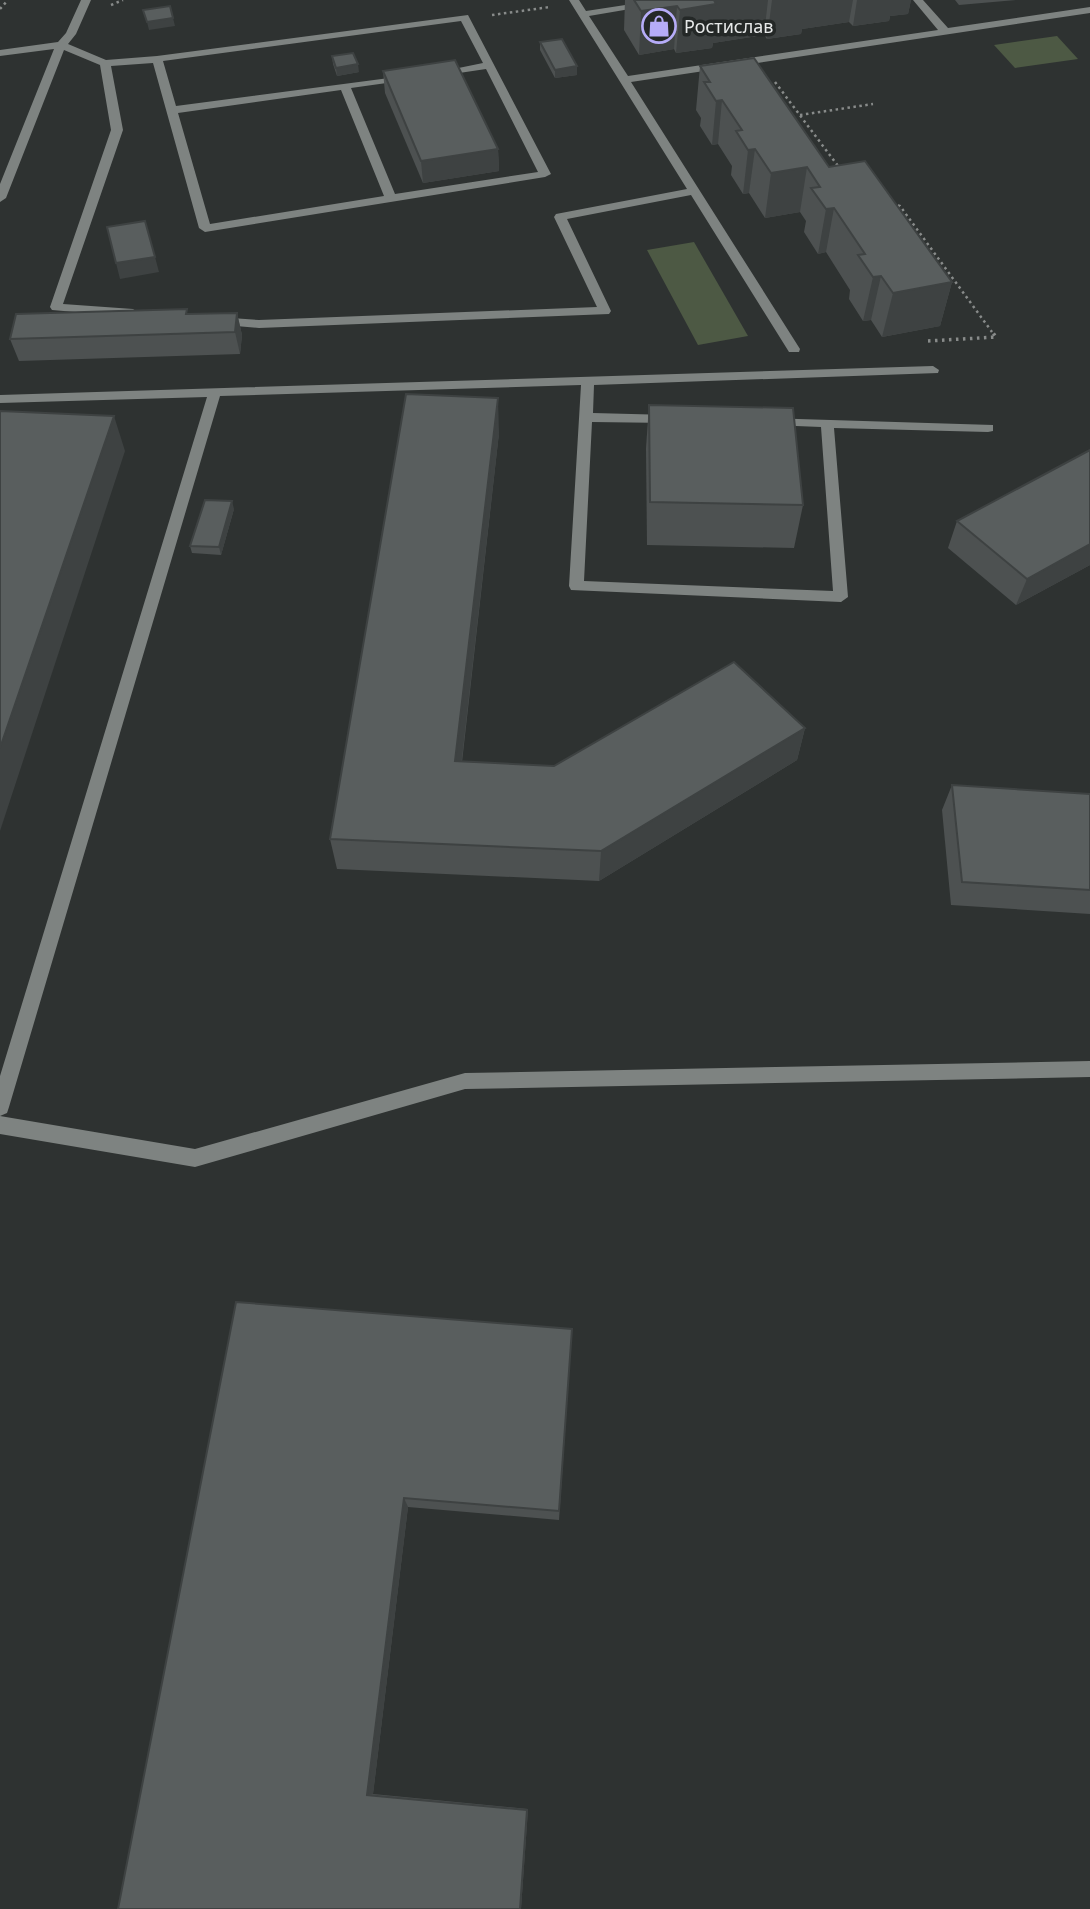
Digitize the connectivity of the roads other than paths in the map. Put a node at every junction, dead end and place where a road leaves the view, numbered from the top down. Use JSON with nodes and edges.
{"nodes":[{"id":1,"x":86,"y":0,"type":"edge"},
{"id":2,"x":574,"y":0,"type":"edge"},
{"id":3,"x":678,"y":0,"type":"edge"},
{"id":4,"x":918,"y":0,"type":"edge"},
{"id":5,"x":1090,"y":10,"type":"edge"},
{"id":6,"x":584,"y":14,"type":"junction"},
{"id":7,"x":945,"y":32,"type":"junction"},
{"id":8,"x":61,"y":45,"type":"junction"},
{"id":9,"x":0,"y":53,"type":"edge"},
{"id":10,"x":157,"y":59,"type":"junction"},
{"id":11,"x":105,"y":63,"type":"junction"},
{"id":12,"x":487,"y":66,"type":"junction"},
{"id":13,"x":625,"y":80,"type":"junction"},
{"id":14,"x":345,"y":86,"type":"junction"},
{"id":15,"x":173,"y":110,"type":"junction"},
{"id":16,"x":695,"y":191,"type":"junction"},
{"id":17,"x":0,"y":198,"type":"edge"},
{"id":18,"x":391,"y":198,"type":"junction"},
{"id":19,"x":150,"y":315,"type":"edge"},
{"id":20,"x":204,"y":320,"type":"edge"},
{"id":21,"x":794,"y":349,"type":"dead end"},
{"id":22,"x":933,"y":370,"type":"dead end"},
{"id":23,"x":588,"y":380,"type":"junction"},
{"id":24,"x":215,"y":392,"type":"junction"},
{"id":25,"x":0,"y":399,"type":"edge"},
{"id":26,"x":585,"y":417,"type":"junction"},
{"id":27,"x":680,"y":419,"type":"edge"},
{"id":28,"x":760,"y":421,"type":"edge"},
{"id":29,"x":827,"y":423,"type":"junction"},
{"id":30,"x":988,"y":428,"type":"dead end"},
{"id":31,"x":1090,"y":1069,"type":"edge"},
{"id":32,"x":0,"y":1107,"type":"edge"},
{"id":33,"x":0,"y":1125,"type":"edge"}],
"edges":[{"from":1,"to":8,"type":"lane"},
{"from":2,"to":6,"type":"lane"},
{"from":3,"to":6,"type":"lane"},
{"from":4,"to":7,"type":"lane"},
{"from":5,"to":7,"type":"lane"},
{"from":6,"to":13,"type":"lane"},
{"from":7,"to":13,"type":"lane"},
{"from":8,"to":9,"type":"lane"},
{"from":8,"to":11,"type":"lane"},
{"from":8,"to":17,"type":"lane"},
{"from":10,"to":11,"type":"lane"},
{"from":10,"to":12,"type":"lane"},
{"from":10,"to":15,"type":"lane"},
{"from":11,"to":19,"type":"lane"},
{"from":12,"to":14,"type":"lane"},
{"from":12,"to":18,"type":"lane"},
{"from":13,"to":16,"type":"lane"},
{"from":14,"to":15,"type":"lane"},
{"from":14,"to":18,"type":"lane"},
{"from":15,"to":18,"type":"lane"},
{"from":16,"to":20,"type":"lane"},
{"from":16,"to":21,"type":"lane"},
{"from":22,"to":23,"type":"lane"},
{"from":23,"to":24,"type":"lane"},
{"from":23,"to":26,"type":"lane"},
{"from":24,"to":25,"type":"lane"},
{"from":24,"to":32,"type":"lane"},
{"from":26,"to":27,"type":"lane"},
{"from":26,"to":29,"type":"lane"},
{"from":28,"to":29,"type":"lane"},
{"from":29,"to":30,"type":"lane"},
{"from":31,"to":33,"type":"lane"}]}
